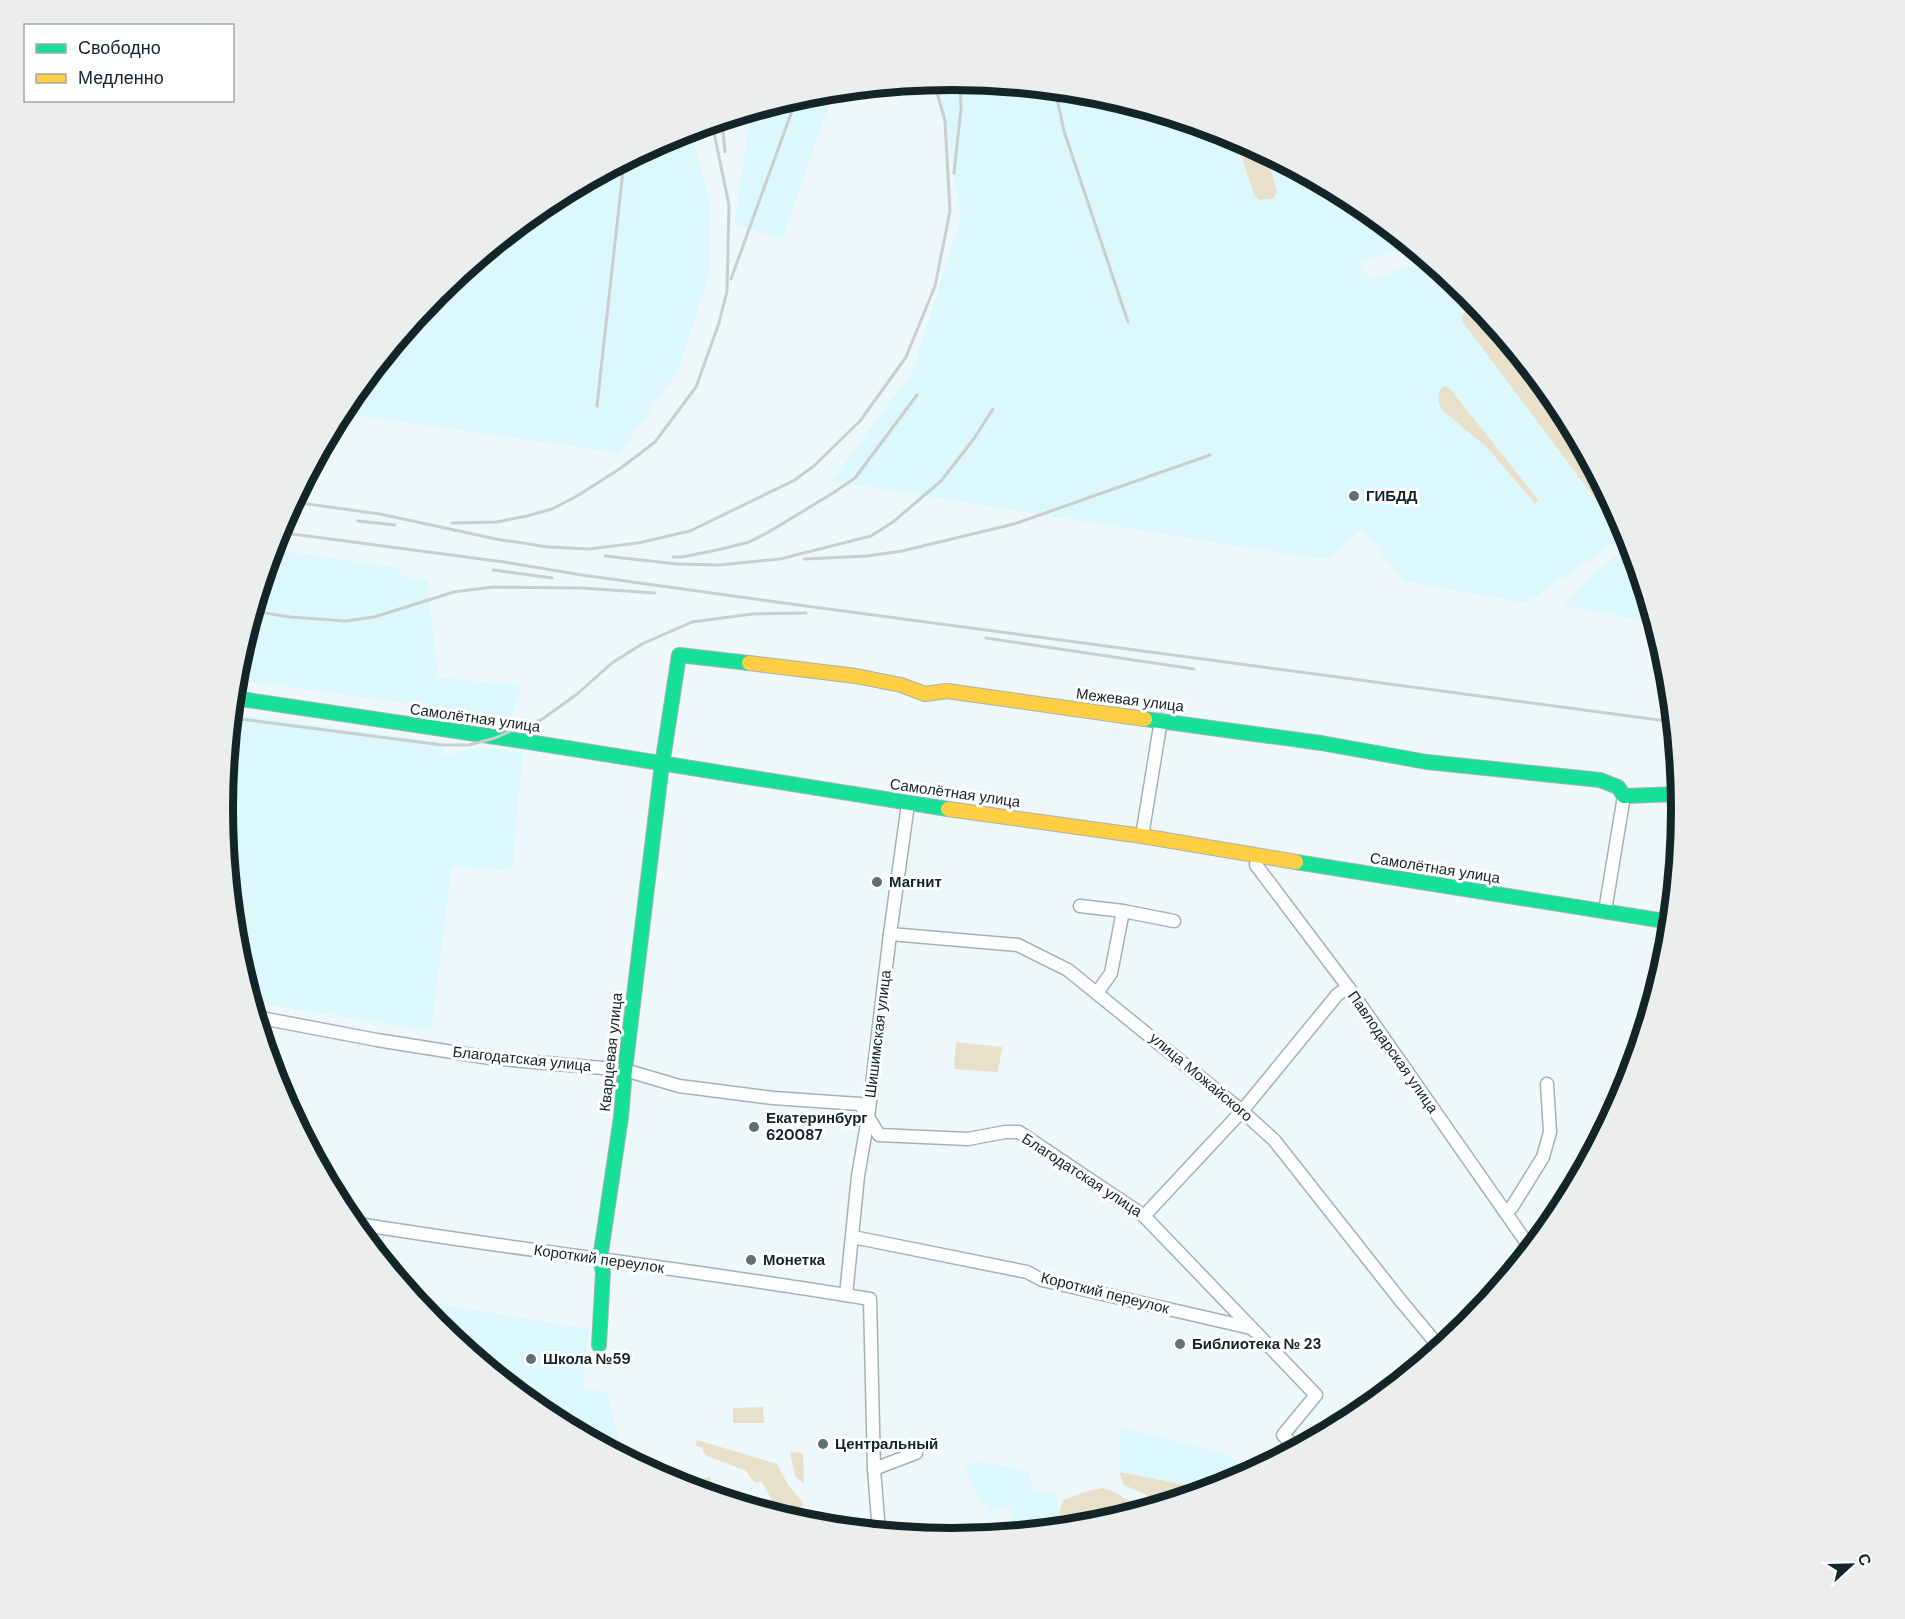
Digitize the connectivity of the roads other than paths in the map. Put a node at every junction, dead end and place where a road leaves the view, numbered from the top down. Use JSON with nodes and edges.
{"nodes":[{"id":1,"x":242,"y":699,"type":"edge"},
{"id":2,"x":1161,"y":720,"type":"junction"},
{"id":3,"x":662,"y":763,"type":"junction"},
{"id":4,"x":1671,"y":794,"type":"edge"},
{"id":5,"x":1624,"y":796,"type":"junction"},
{"id":6,"x":908,"y":804,"type":"junction"},
{"id":7,"x":1142,"y":836,"type":"junction"},
{"id":8,"x":1258,"y":856,"type":"junction"},
{"id":9,"x":1080,"y":906,"type":"dead end"},
{"id":10,"x":1605,"y":911,"type":"junction"},
{"id":11,"x":1123,"y":912,"type":"junction"},
{"id":12,"x":1174,"y":921,"type":"dead end"},
{"id":13,"x":1663,"y":921,"type":"edge"},
{"id":14,"x":890,"y":934,"type":"junction"},
{"id":15,"x":1348,"y":987,"type":"junction"},
{"id":16,"x":1097,"y":993,"type":"junction"},
{"id":17,"x":265,"y":1019,"type":"edge"},
{"id":18,"x":625,"y":1070,"type":"junction"},
{"id":19,"x":1547,"y":1084,"type":"dead end"},
{"id":20,"x":1242,"y":1111,"type":"junction"},
{"id":21,"x":868,"y":1118,"type":"junction"},
{"id":22,"x":1505,"y":1212,"type":"junction"},
{"id":23,"x":1144,"y":1215,"type":"junction"},
{"id":24,"x":366,"y":1225,"type":"edge"},
{"id":25,"x":853,"y":1237,"type":"junction"},
{"id":26,"x":1527,"y":1243,"type":"edge"},
{"id":27,"x":600,"y":1259,"type":"junction"},
{"id":28,"x":846,"y":1295,"type":"junction"},
{"id":29,"x":1251,"y":1328,"type":"junction"},
{"id":30,"x":1435,"y":1342,"type":"edge"},
{"id":31,"x":599,"y":1345,"type":"dead end"},
{"id":32,"x":1292,"y":1444,"type":"edge"},
{"id":33,"x":916,"y":1453,"type":"dead end"},
{"id":34,"x":874,"y":1469,"type":"junction"},
{"id":35,"x":878,"y":1525,"type":"edge"}],
"edges":[{"from":1,"to":3,"type":"street","name":"Самолётная улица"},
{"from":2,"to":3,"type":"street","name":"Межевая улица"},
{"from":2,"to":5,"type":"street","name":"Межевая улица"},
{"from":2,"to":7,"type":"street"},
{"from":3,"to":6,"type":"street","name":"Самолётная улица"},
{"from":3,"to":18,"type":"street","name":"Кварцевая улица"},
{"from":4,"to":5,"type":"street"},
{"from":5,"to":10,"type":"street"},
{"from":6,"to":7,"type":"street","name":"Самолётная улица"},
{"from":6,"to":14,"type":"street","name":"Шишимская улица"},
{"from":7,"to":8,"type":"street","name":"Самолётная улица"},
{"from":8,"to":10,"type":"street","name":"Самолётная улица"},
{"from":8,"to":15,"type":"street","name":"Павлодарская улица"},
{"from":9,"to":11,"type":"street"},
{"from":10,"to":13,"type":"street","name":"Самолётная улица"},
{"from":11,"to":12,"type":"street"},
{"from":11,"to":16,"type":"street"},
{"from":14,"to":16,"type":"street","name":"улица Можайского"},
{"from":14,"to":21,"type":"street","name":"Шишимская улица"},
{"from":15,"to":20,"type":"street"},
{"from":15,"to":22,"type":"street","name":"Павлодарская улица"},
{"from":16,"to":20,"type":"street","name":"улица Можайского"},
{"from":17,"to":18,"type":"street","name":"Благодатская улица"},
{"from":18,"to":21,"type":"street","name":"Благодатская улица"},
{"from":18,"to":27,"type":"street","name":"Кварцевая улица"},
{"from":19,"to":22,"type":"street"},
{"from":20,"to":23,"type":"street"},
{"from":20,"to":30,"type":"street","name":"улица Можайского"},
{"from":21,"to":23,"type":"street","name":"Благодатская улица"},
{"from":21,"to":25,"type":"street","name":"Шишимская улица"},
{"from":22,"to":26,"type":"street","name":"Павлодарская улица"},
{"from":23,"to":29,"type":"street","name":"Благодатская улица"},
{"from":24,"to":27,"type":"street","name":"Короткий переулок"},
{"from":25,"to":28,"type":"street","name":"Шишимская улица"},
{"from":25,"to":29,"type":"street","name":"Короткий переулок"},
{"from":27,"to":28,"type":"street","name":"Короткий переулок"},
{"from":27,"to":31,"type":"street","name":"Кварцевая улица"},
{"from":28,"to":34,"type":"street"},
{"from":29,"to":32,"type":"street","name":"Благодатская улица"},
{"from":33,"to":34,"type":"street"},
{"from":34,"to":35,"type":"street"}]}
